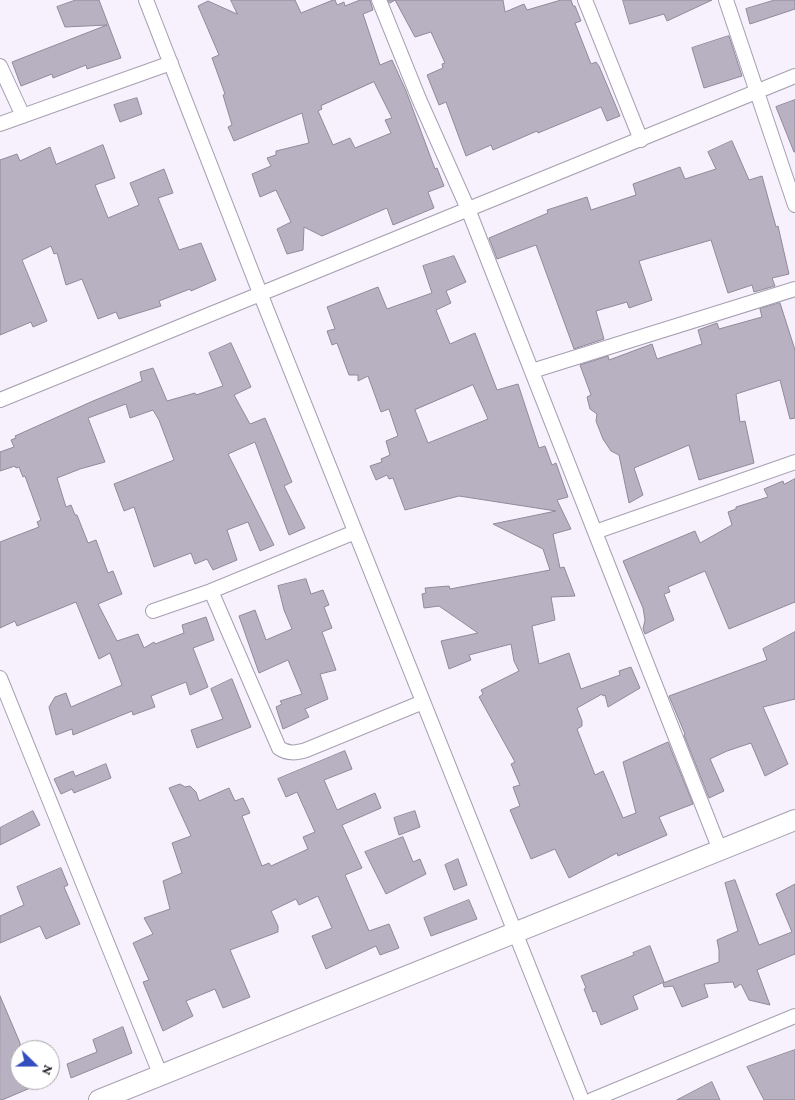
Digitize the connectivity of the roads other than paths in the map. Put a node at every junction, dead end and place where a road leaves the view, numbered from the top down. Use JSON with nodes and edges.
{"nodes":[{"id":1,"x":146,"y":0,"type":"edge"},
{"id":2,"x":379,"y":0,"type":"edge"},
{"id":3,"x":585,"y":0,"type":"edge"},
{"id":4,"x":726,"y":0,"type":"edge"},
{"id":5,"x":171,"y":63,"type":"junction"},
{"id":6,"x":0,"y":66,"type":"edge"},
{"id":7,"x":795,"y":76,"type":"edge"},
{"id":8,"x":757,"y":92,"type":"junction"},
{"id":9,"x":23,"y":116,"type":"junction"},
{"id":10,"x":0,"y":124,"type":"edge"},
{"id":11,"x":641,"y":140,"type":"junction"},
{"id":12,"x":795,"y":206,"type":"edge"},
{"id":13,"x":468,"y":209,"type":"junction"},
{"id":14,"x":795,"y":289,"type":"edge"},
{"id":15,"x":260,"y":293,"type":"junction"},
{"id":16,"x":532,"y":371,"type":"junction"},
{"id":17,"x":0,"y":400,"type":"edge"},
{"id":18,"x":795,"y":462,"type":"edge"},
{"id":19,"x":355,"y":532,"type":"junction"},
{"id":20,"x":595,"y":532,"type":"junction"},
{"id":21,"x":211,"y":591,"type":"junction"},
{"id":22,"x":153,"y":611,"type":"dead end"},
{"id":23,"x":0,"y":678,"type":"edge"},
{"id":24,"x":423,"y":702,"type":"junction"},
{"id":25,"x":795,"y":820,"type":"edge"},
{"id":26,"x":720,"y":850,"type":"junction"},
{"id":27,"x":516,"y":932,"type":"junction"},
{"id":28,"x":795,"y":1016,"type":"edge"},
{"id":29,"x":161,"y":1076,"type":"junction"},
{"id":30,"x":99,"y":1100,"type":"edge"},
{"id":31,"x":582,"y":1100,"type":"edge"},
{"id":32,"x":592,"y":1100,"type":"edge"}],
"edges":[{"from":1,"to":5,"type":"street"},
{"from":2,"to":13,"type":"street"},
{"from":3,"to":11,"type":"street"},
{"from":4,"to":8,"type":"street"},
{"from":5,"to":9,"type":"street"},
{"from":5,"to":15,"type":"street"},
{"from":6,"to":9,"type":"street"},
{"from":7,"to":8,"type":"street"},
{"from":8,"to":11,"type":"street"},
{"from":8,"to":12,"type":"street"},
{"from":9,"to":10,"type":"street"},
{"from":11,"to":13,"type":"street"},
{"from":13,"to":15,"type":"street"},
{"from":13,"to":16,"type":"street"},
{"from":14,"to":16,"type":"street"},
{"from":15,"to":17,"type":"street"},
{"from":15,"to":19,"type":"street"},
{"from":16,"to":20,"type":"street"},
{"from":18,"to":20,"type":"street"},
{"from":19,"to":21,"type":"street"},
{"from":19,"to":24,"type":"street"},
{"from":20,"to":26,"type":"street"},
{"from":21,"to":22,"type":"street"},
{"from":21,"to":24,"type":"street"},
{"from":23,"to":29,"type":"street"},
{"from":24,"to":27,"type":"street"},
{"from":25,"to":26,"type":"street"},
{"from":26,"to":27,"type":"street"},
{"from":27,"to":29,"type":"street"},
{"from":27,"to":31,"type":"street"},
{"from":28,"to":32,"type":"street"},
{"from":29,"to":30,"type":"street"}]}
